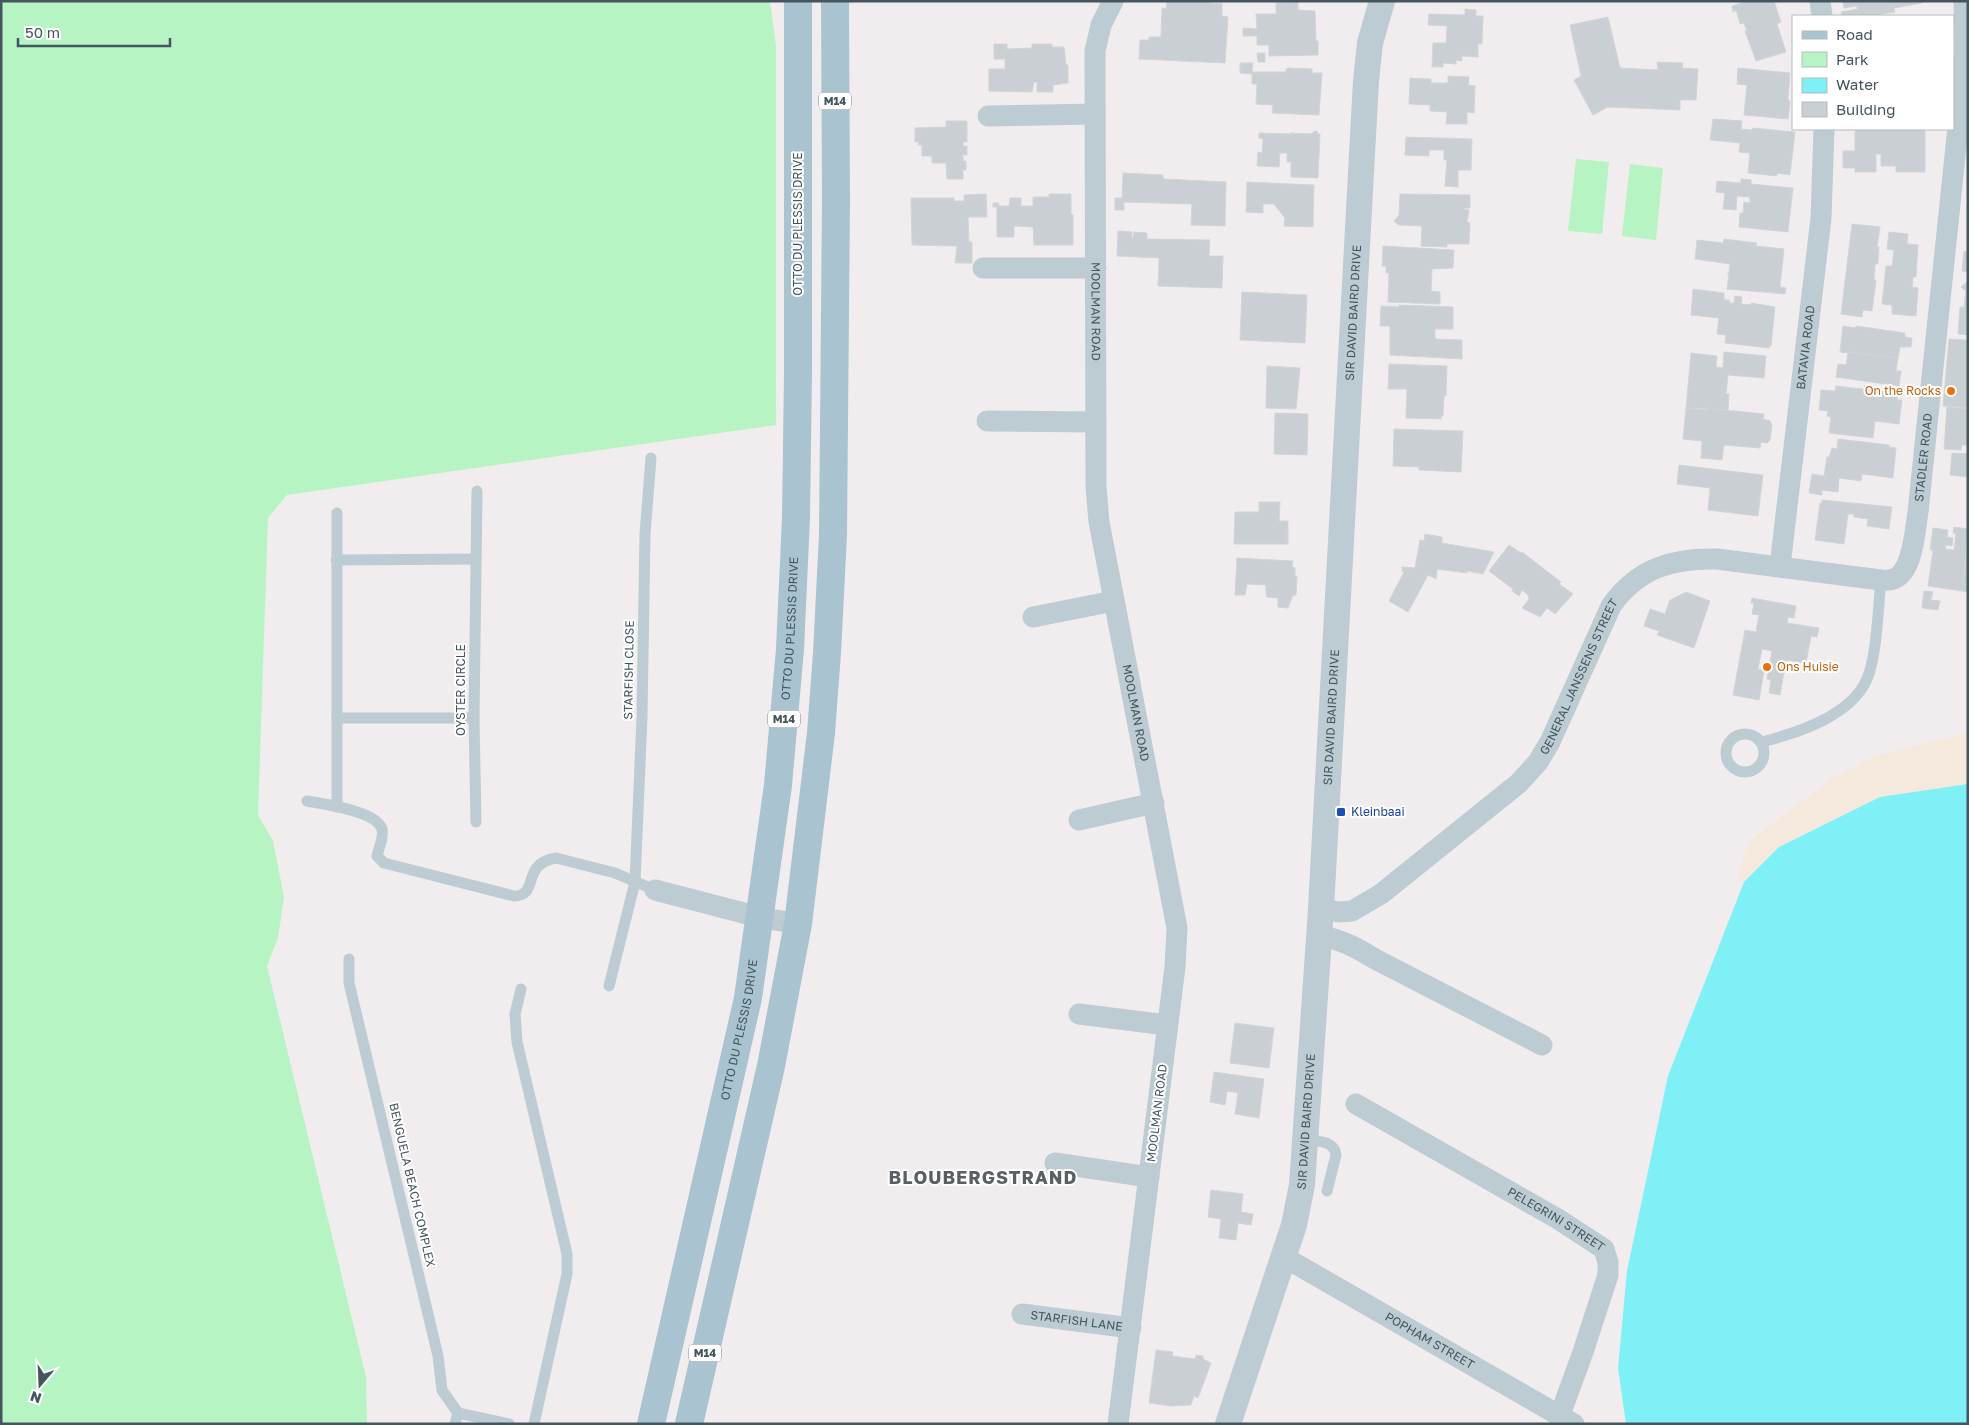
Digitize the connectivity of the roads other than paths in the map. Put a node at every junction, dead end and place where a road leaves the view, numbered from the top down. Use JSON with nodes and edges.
{"nodes":[{"id":1,"x":798,"y":1,"type":"edge"},
{"id":2,"x":835,"y":1,"type":"edge"},
{"id":3,"x":1113,"y":1,"type":"edge"},
{"id":4,"x":1382,"y":1,"type":"edge"},
{"id":5,"x":1820,"y":1,"type":"edge"},
{"id":6,"x":1964,"y":1,"type":"edge"},
{"id":7,"x":1822,"y":15,"type":"edge"},
{"id":8,"x":1095,"y":114,"type":"junction"},
{"id":9,"x":988,"y":116,"type":"dead end"},
{"id":10,"x":1824,"y":130,"type":"edge"},
{"id":11,"x":983,"y":268,"type":"dead end"},
{"id":12,"x":1096,"y":268,"type":"junction"},
{"id":13,"x":835,"y":371,"type":"junction"},
{"id":14,"x":798,"y":372,"type":"junction"},
{"id":15,"x":987,"y":421,"type":"dead end"},
{"id":16,"x":1096,"y":422,"type":"junction"},
{"id":17,"x":651,"y":458,"type":"dead end"},
{"id":18,"x":477,"y":491,"type":"dead end"},
{"id":19,"x":336,"y":513,"type":"dead end"},
{"id":20,"x":475,"y":558,"type":"junction"},
{"id":21,"x":336,"y":560,"type":"junction"},
{"id":22,"x":1780,"y":566,"type":"junction"},
{"id":23,"x":1881,"y":580,"type":"junction"},
{"id":24,"x":1114,"y":601,"type":"junction"},
{"id":25,"x":1033,"y":617,"type":"dead end"},
{"id":26,"x":338,"y":718,"type":"junction"},
{"id":27,"x":474,"y":718,"type":"junction"},
{"id":28,"x":1762,"y":742,"type":"dead end"},
{"id":29,"x":307,"y":801,"type":"dead end"},
{"id":30,"x":1154,"y":802,"type":"junction"},
{"id":31,"x":337,"y":807,"type":"junction"},
{"id":32,"x":1079,"y":820,"type":"dead end"},
{"id":33,"x":476,"y":822,"type":"dead end"},
{"id":34,"x":635,"y":882,"type":"junction"},
{"id":35,"x":655,"y":890,"type":"joint"},
{"id":36,"x":1321,"y":909,"type":"junction"},
{"id":37,"x":759,"y":917,"type":"junction"},
{"id":38,"x":798,"y":924,"type":"junction"},
{"id":39,"x":1320,"y":935,"type":"junction"},
{"id":40,"x":349,"y":959,"type":"dead end"},
{"id":41,"x":609,"y":986,"type":"dead end"},
{"id":42,"x":521,"y":989,"type":"dead end"},
{"id":43,"x":1079,"y":1014,"type":"dead end"},
{"id":44,"x":1167,"y":1025,"type":"junction"},
{"id":45,"x":1542,"y":1045,"type":"dead end"},
{"id":46,"x":1356,"y":1104,"type":"dead end"},
{"id":47,"x":1306,"y":1139,"type":"junction"},
{"id":48,"x":1055,"y":1163,"type":"dead end"},
{"id":49,"x":1149,"y":1177,"type":"junction"},
{"id":50,"x":1327,"y":1191,"type":"dead end"},
{"id":51,"x":1284,"y":1257,"type":"junction"},
{"id":52,"x":1022,"y":1314,"type":"dead end"},
{"id":53,"x":1130,"y":1328,"type":"junction"},
{"id":54,"x":457,"y":1418,"type":"edge"},
{"id":55,"x":1567,"y":1419,"type":"edge"},
{"id":56,"x":509,"y":1424,"type":"edge"},
{"id":57,"x":534,"y":1424,"type":"edge"},
{"id":58,"x":650,"y":1424,"type":"edge"},
{"id":59,"x":689,"y":1424,"type":"edge"},
{"id":60,"x":1118,"y":1424,"type":"edge"},
{"id":61,"x":1228,"y":1424,"type":"edge"}],
"edges":[{"from":1,"to":14,"type":"main road","name":"OTTO DU PLESSIS DRIVE","number":"M14"},
{"from":2,"to":13,"type":"main road","number":"M14"},
{"from":3,"to":8,"type":"street","name":"MOOLMAN ROAD"},
{"from":4,"to":36,"type":"street","name":"SIR DAVID BAIRD DRIVE"},
{"from":5,"to":7,"type":"street"},
{"from":6,"to":23,"type":"street","name":"STADLER ROAD"},
{"from":8,"to":9,"type":"street"},
{"from":8,"to":12,"type":"street","name":"MOOLMAN ROAD"},
{"from":10,"to":22,"type":"street","name":"BATAVIA ROAD"},
{"from":11,"to":12,"type":"street"},
{"from":12,"to":16,"type":"street","name":"MOOLMAN ROAD"},
{"from":13,"to":14,"type":"main road"},
{"from":13,"to":38,"type":"main road","number":"M14"},
{"from":14,"to":37,"type":"main road","name":"OTTO DU PLESSIS DRIVE","number":"M14"},
{"from":15,"to":16,"type":"street"},
{"from":16,"to":24,"type":"street","name":"MOOLMAN ROAD"},
{"from":17,"to":34,"type":"lane","name":"STARFISH CLOSE"},
{"from":18,"to":20,"type":"lane","name":"OYSTER CIRCLE"},
{"from":19,"to":21,"type":"lane"},
{"from":20,"to":21,"type":"lane"},
{"from":20,"to":27,"type":"lane","name":"OYSTER CIRCLE"},
{"from":21,"to":26,"type":"lane"},
{"from":22,"to":23,"type":"street","name":"GENERAL JANSSENS STREET"},
{"from":22,"to":36,"type":"street","name":"GENERAL JANSSENS STREET"},
{"from":23,"to":28,"type":"lane"},
{"from":24,"to":25,"type":"street"},
{"from":24,"to":30,"type":"street","name":"MOOLMAN ROAD"},
{"from":26,"to":27,"type":"lane"},
{"from":26,"to":31,"type":"lane"},
{"from":27,"to":33,"type":"lane","name":"OYSTER CIRCLE"},
{"from":29,"to":31,"type":"lane"},
{"from":30,"to":32,"type":"street"},
{"from":30,"to":44,"type":"street","name":"MOOLMAN ROAD"},
{"from":31,"to":34,"type":"lane"},
{"from":34,"to":35,"type":"lane"},
{"from":34,"to":41,"type":"lane","name":"STARFISH CLOSE"},
{"from":35,"to":37,"type":"street"},
{"from":36,"to":39,"type":"street","name":"SIR DAVID BAIRD DRIVE"},
{"from":37,"to":38,"type":"street"},
{"from":37,"to":58,"type":"main road","name":"OTTO DU PLESSIS DRIVE","number":"M14"},
{"from":38,"to":59,"type":"main road","number":"M14"},
{"from":39,"to":45,"type":"street"},
{"from":39,"to":47,"type":"street","name":"SIR DAVID BAIRD DRIVE"},
{"from":40,"to":54,"type":"lane","name":"BENGUELA BEACH COMPLEX"},
{"from":42,"to":57,"type":"lane"},
{"from":43,"to":44,"type":"street"},
{"from":44,"to":49,"type":"street","name":"MOOLMAN ROAD"},
{"from":46,"to":55,"type":"street","name":"PELEGRINI STREET"},
{"from":47,"to":50,"type":"lane"},
{"from":47,"to":51,"type":"street","name":"SIR DAVID BAIRD DRIVE"},
{"from":48,"to":49,"type":"street"},
{"from":49,"to":53,"type":"street","name":"MOOLMAN ROAD"},
{"from":51,"to":55,"type":"street","name":"POPHAM STREET"},
{"from":51,"to":61,"type":"street","name":"SIR DAVID BAIRD DRIVE"},
{"from":52,"to":53,"type":"street","name":"STARFISH LANE"},
{"from":53,"to":60,"type":"street","name":"MOOLMAN ROAD"},
{"from":54,"to":56,"type":"lane","name":"BENGUELA BEACH COMPLEX"}]}
